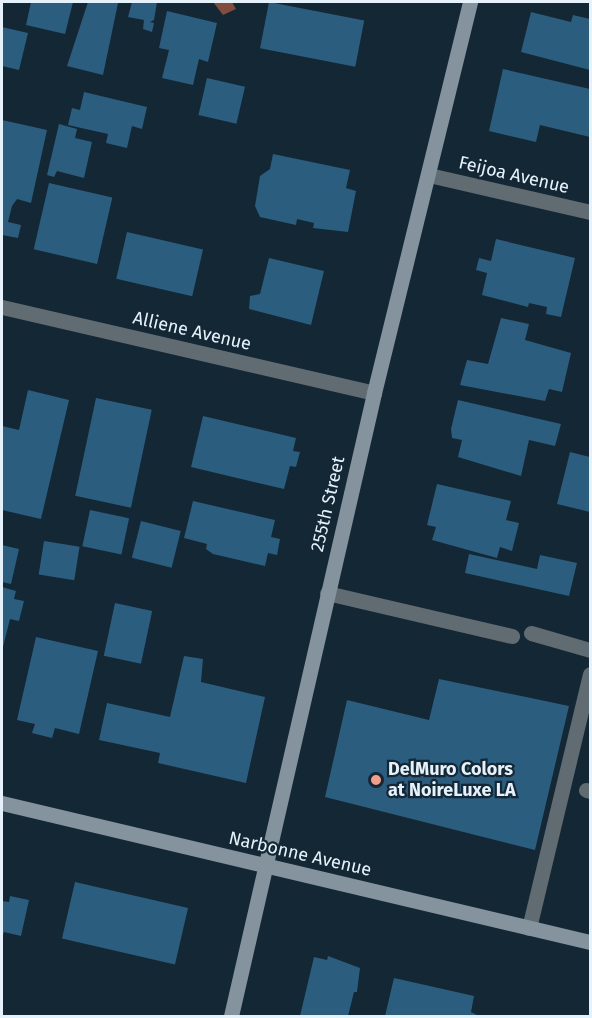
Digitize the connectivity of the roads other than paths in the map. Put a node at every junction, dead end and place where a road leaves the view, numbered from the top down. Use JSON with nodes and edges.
{"nodes":[{"id":1,"x":470,"y":2,"type":"edge"},
{"id":2,"x":429,"y":175,"type":"junction"},
{"id":3,"x":591,"y":212,"type":"edge"},
{"id":4,"x":2,"y":307,"type":"edge"},
{"id":5,"x":374,"y":393,"type":"junction"},
{"id":6,"x":327,"y":593,"type":"junction"},
{"id":7,"x":531,"y":633,"type":"dead end"},
{"id":8,"x":512,"y":636,"type":"dead end"},
{"id":9,"x":591,"y":650,"type":"edge"},
{"id":10,"x":591,"y":674,"type":"edge"},
{"id":11,"x":2,"y":803,"type":"edge"},
{"id":12,"x":264,"y":865,"type":"junction"},
{"id":13,"x":529,"y":928,"type":"junction"},
{"id":14,"x":591,"y":942,"type":"edge"},
{"id":15,"x":231,"y":1017,"type":"edge"}],
"edges":[{"from":1,"to":2,"type":"street","name":"255th Street"},
{"from":2,"to":3,"type":"street","name":"Feijoa Avenue"},
{"from":2,"to":5,"type":"street","name":"255th Street"},
{"from":4,"to":5,"type":"street","name":"Alliene Avenue"},
{"from":5,"to":6,"type":"street","name":"255th Street"},
{"from":6,"to":8,"type":"street"},
{"from":6,"to":12,"type":"street","name":"255th Street"},
{"from":7,"to":9,"type":"street"},
{"from":10,"to":13,"type":"street"},
{"from":11,"to":12,"type":"street","name":"Narbonne Avenue"},
{"from":12,"to":13,"type":"street","name":"Narbonne Avenue"},
{"from":12,"to":15,"type":"street","name":"255th Street"},
{"from":13,"to":14,"type":"street","name":"Narbonne Avenue"}]}
